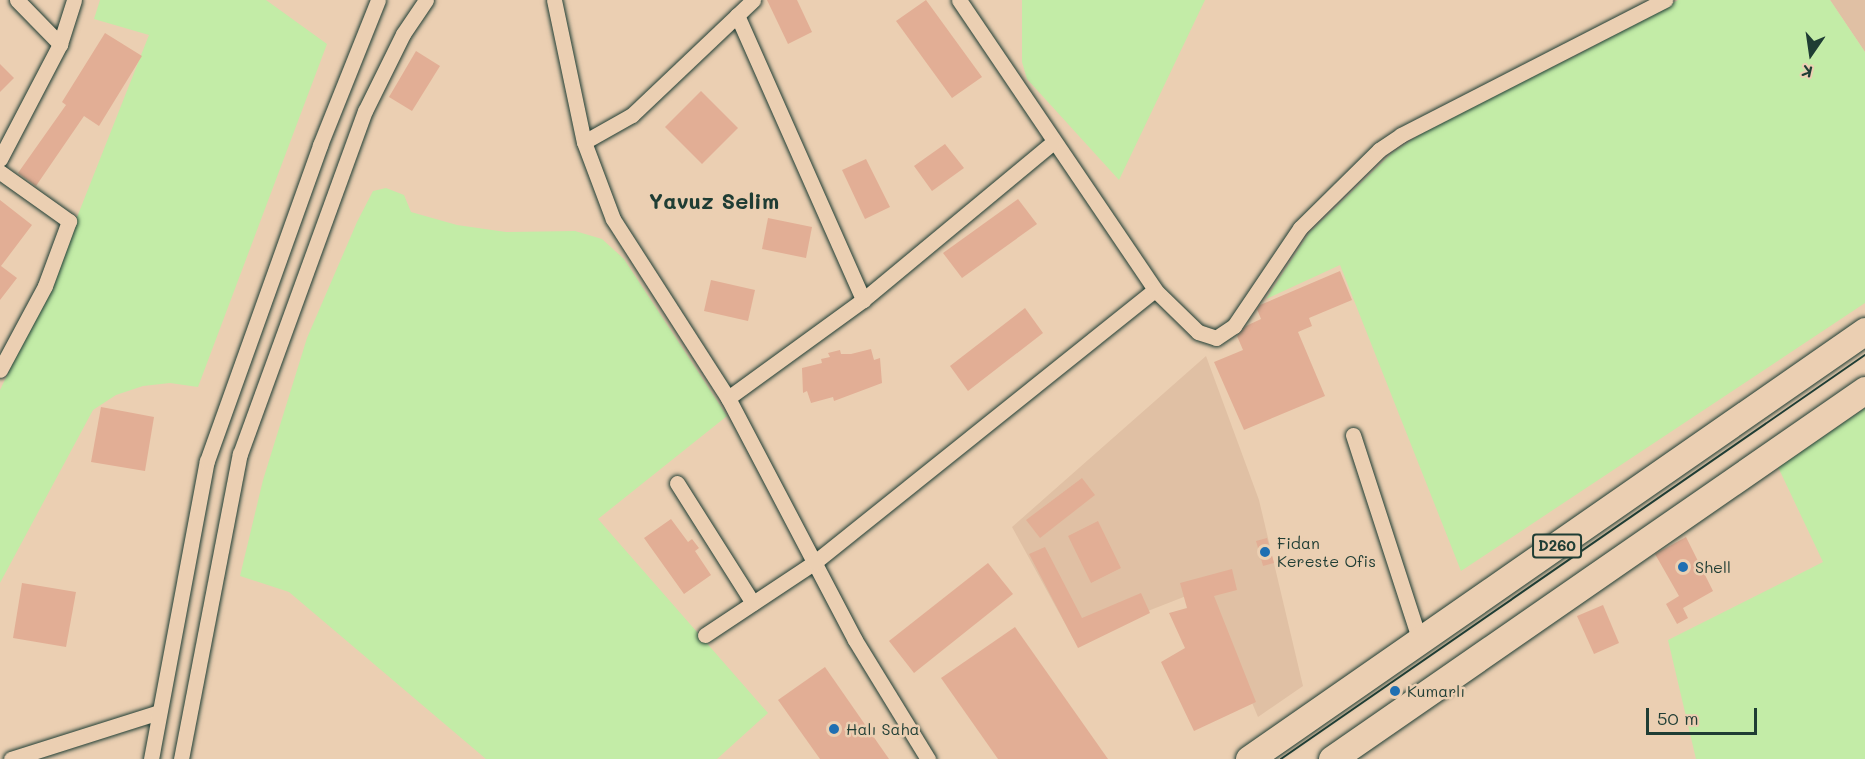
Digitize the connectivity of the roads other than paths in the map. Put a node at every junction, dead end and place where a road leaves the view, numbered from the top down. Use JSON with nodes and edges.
{"nodes":[{"id":1,"x":17,"y":0,"type":"edge"},
{"id":2,"x":74,"y":0,"type":"edge"},
{"id":3,"x":378,"y":0,"type":"edge"},
{"id":4,"x":426,"y":0,"type":"edge"},
{"id":5,"x":554,"y":0,"type":"edge"},
{"id":6,"x":753,"y":0,"type":"edge"},
{"id":7,"x":959,"y":0,"type":"edge"},
{"id":8,"x":1665,"y":0,"type":"edge"},
{"id":9,"x":737,"y":15,"type":"junction"},
{"id":10,"x":60,"y":44,"type":"junction"},
{"id":11,"x":584,"y":142,"type":"junction"},
{"id":12,"x":1053,"y":142,"type":"junction"},
{"id":13,"x":0,"y":159,"type":"edge"},
{"id":14,"x":0,"y":172,"type":"edge"},
{"id":15,"x":1155,"y":290,"type":"junction"},
{"id":16,"x":862,"y":300,"type":"junction"},
{"id":17,"x":1865,"y":331,"type":"edge"},
{"id":18,"x":0,"y":370,"type":"edge"},
{"id":19,"x":1865,"y":390,"type":"edge"},
{"id":20,"x":728,"y":398,"type":"junction"},
{"id":21,"x":1353,"y":435,"type":"dead end"},
{"id":22,"x":677,"y":483,"type":"dead end"},
{"id":23,"x":815,"y":562,"type":"junction"},
{"id":24,"x":753,"y":603,"type":"junction"},
{"id":25,"x":705,"y":635,"type":"dead end"},
{"id":26,"x":1420,"y":641,"type":"junction"},
{"id":27,"x":159,"y":712,"type":"junction"},
{"id":28,"x":11,"y":759,"type":"edge"},
{"id":29,"x":151,"y":759,"type":"edge"},
{"id":30,"x":181,"y":759,"type":"edge"},
{"id":31,"x":928,"y":759,"type":"edge"},
{"id":32,"x":1249,"y":759,"type":"edge"},
{"id":33,"x":1332,"y":759,"type":"edge"}],
"edges":[{"from":1,"to":10,"type":"street"},
{"from":2,"to":10,"type":"street"},
{"from":3,"to":27,"type":"street"},
{"from":4,"to":30,"type":"street"},
{"from":5,"to":11,"type":"street"},
{"from":6,"to":9,"type":"street"},
{"from":7,"to":12,"type":"street"},
{"from":8,"to":15,"type":"street"},
{"from":9,"to":11,"type":"street"},
{"from":9,"to":16,"type":"street"},
{"from":10,"to":13,"type":"street"},
{"from":11,"to":20,"type":"street"},
{"from":12,"to":15,"type":"street"},
{"from":12,"to":16,"type":"street"},
{"from":14,"to":18,"type":"street"},
{"from":15,"to":23,"type":"street"},
{"from":16,"to":20,"type":"street"},
{"from":17,"to":26,"type":"highway","number":"D260"},
{"from":19,"to":33,"type":"highway","number":"D260"},
{"from":20,"to":23,"type":"street"},
{"from":21,"to":26,"type":"street"},
{"from":22,"to":24,"type":"street"},
{"from":23,"to":24,"type":"street"},
{"from":23,"to":31,"type":"street"},
{"from":24,"to":25,"type":"street"},
{"from":26,"to":32,"type":"highway","number":"D260"},
{"from":27,"to":28,"type":"street"},
{"from":27,"to":29,"type":"street"}]}
